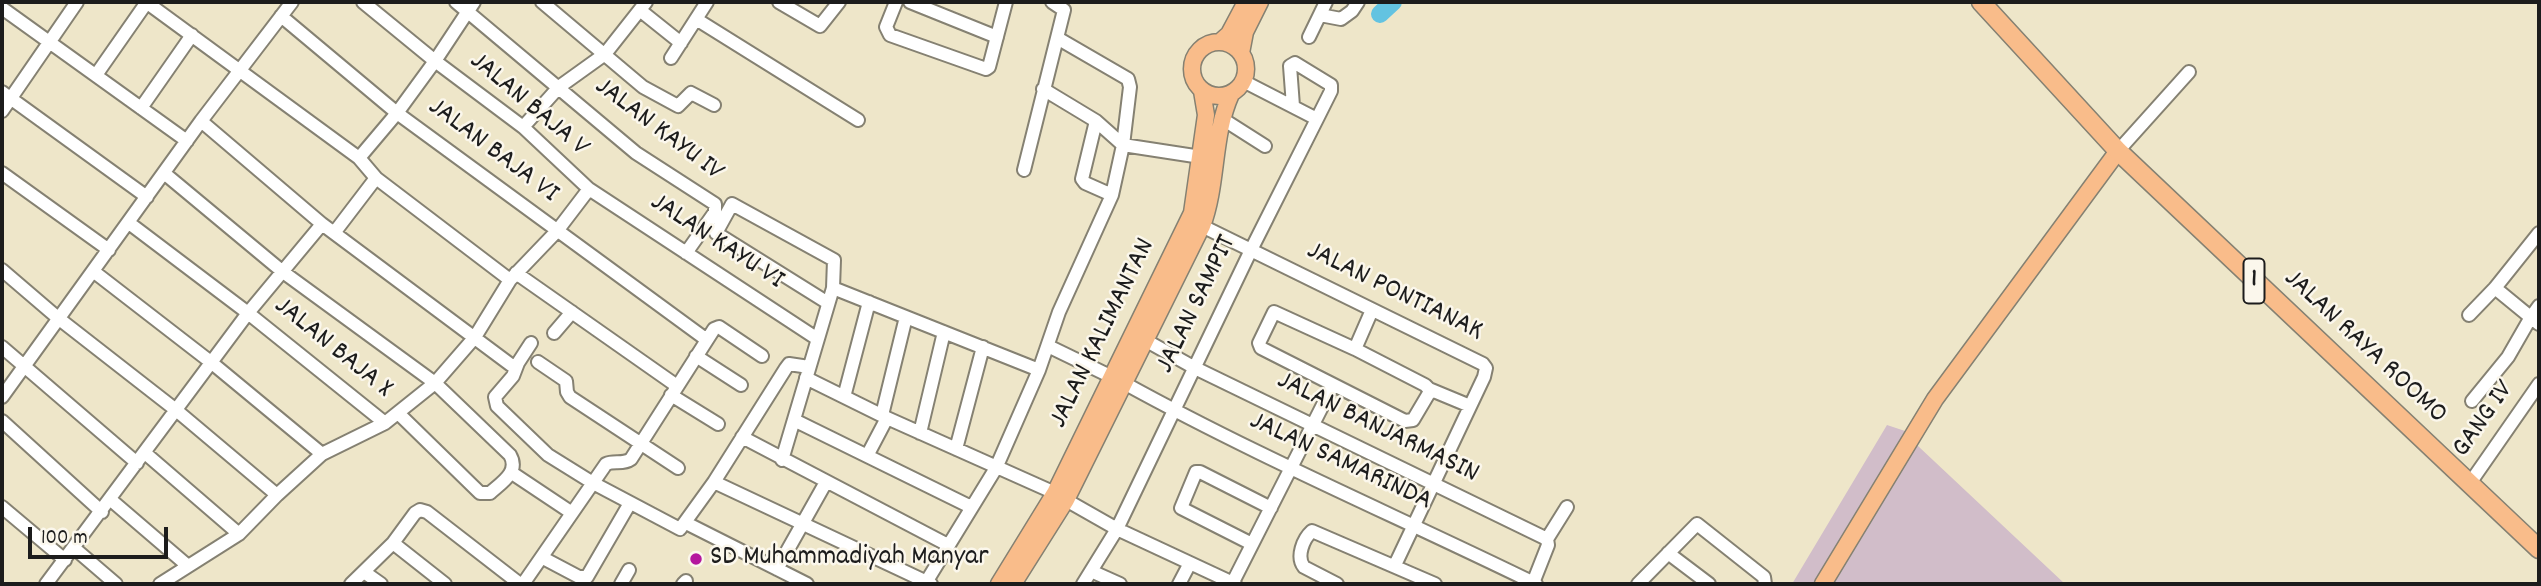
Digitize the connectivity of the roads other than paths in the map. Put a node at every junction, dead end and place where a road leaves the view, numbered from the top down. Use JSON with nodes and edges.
{"nodes":[{"id":1,"x":77,"y":2,"type":"edge"},
{"id":2,"x":146,"y":2,"type":"edge"},
{"id":3,"x":292,"y":2,"type":"edge"},
{"id":4,"x":363,"y":2,"type":"edge"},
{"id":5,"x":456,"y":2,"type":"edge"},
{"id":6,"x":542,"y":2,"type":"edge"},
{"id":7,"x":706,"y":2,"type":"edge"},
{"id":8,"x":779,"y":2,"type":"edge"},
{"id":9,"x":839,"y":2,"type":"edge"},
{"id":10,"x":896,"y":2,"type":"edge"},
{"id":11,"x":910,"y":2,"type":"edge"},
{"id":12,"x":1006,"y":2,"type":"edge"},
{"id":13,"x":1052,"y":2,"type":"edge"},
{"id":14,"x":1246,"y":2,"type":"edge"},
{"id":15,"x":1260,"y":2,"type":"edge"},
{"id":16,"x":1326,"y":2,"type":"edge"},
{"id":17,"x":1358,"y":2,"type":"edge"},
{"id":18,"x":1981,"y":2,"type":"edge"},
{"id":19,"x":470,"y":6,"type":"edge"},
{"id":20,"x":644,"y":6,"type":"edge"},
{"id":21,"x":2,"y":8,"type":"edge"},
{"id":22,"x":1320,"y":15,"type":"junction"},
{"id":23,"x":281,"y":16,"type":"junction"},
{"id":24,"x":696,"y":19,"type":"junction"},
{"id":25,"x":192,"y":35,"type":"junction"},
{"id":26,"x":997,"y":37,"type":"junction"},
{"id":27,"x":1309,"y":37,"type":"dead end"},
{"id":28,"x":1059,"y":39,"type":"junction"},
{"id":29,"x":49,"y":42,"type":"junction"},
{"id":30,"x":1220,"y":42,"type":"junction"},
{"id":31,"x":681,"y":43,"type":"junction"},
{"id":32,"x":1241,"y":53,"type":"junction"},
{"id":33,"x":605,"y":54,"type":"junction"},
{"id":34,"x":671,"y":58,"type":"dead end"},
{"id":35,"x":435,"y":61,"type":"junction"},
{"id":36,"x":241,"y":71,"type":"junction"},
{"id":37,"x":2189,"y":72,"type":"dead end"},
{"id":38,"x":96,"y":75,"type":"junction"},
{"id":39,"x":1244,"y":81,"type":"junction"},
{"id":40,"x":559,"y":87,"type":"junction"},
{"id":41,"x":1043,"y":89,"type":"junction"},
{"id":42,"x":1202,"y":90,"type":"junction"},
{"id":43,"x":1231,"y":94,"type":"junction"},
{"id":44,"x":6,"y":95,"type":"edge"},
{"id":45,"x":714,"y":105,"type":"dead end"},
{"id":46,"x":1293,"y":106,"type":"junction"},
{"id":47,"x":141,"y":108,"type":"junction"},
{"id":48,"x":2,"y":111,"type":"edge"},
{"id":49,"x":397,"y":113,"type":"junction"},
{"id":50,"x":1221,"y":118,"type":"junction"},
{"id":51,"x":1317,"y":119,"type":"junction"},
{"id":52,"x":858,"y":120,"type":"dead end"},
{"id":53,"x":201,"y":121,"type":"junction"},
{"id":54,"x":1097,"y":121,"type":"junction"},
{"id":55,"x":523,"y":127,"type":"junction"},
{"id":56,"x":187,"y":141,"type":"junction"},
{"id":57,"x":1123,"y":145,"type":"junction"},
{"id":58,"x":1265,"y":146,"type":"dead end"},
{"id":59,"x":2118,"y":151,"type":"junction"},
{"id":60,"x":1201,"y":157,"type":"junction"},
{"id":61,"x":359,"y":158,"type":"junction"},
{"id":62,"x":1024,"y":170,"type":"dead end"},
{"id":63,"x":2,"y":173,"type":"edge"},
{"id":64,"x":164,"y":173,"type":"junction"},
{"id":65,"x":376,"y":178,"type":"junction"},
{"id":66,"x":589,"y":189,"type":"junction"},
{"id":67,"x":1112,"y":195,"type":"junction"},
{"id":68,"x":147,"y":197,"type":"junction"},
{"id":69,"x":129,"y":223,"type":"junction"},
{"id":70,"x":322,"y":224,"type":"junction"},
{"id":71,"x":1202,"y":226,"type":"junction"},
{"id":72,"x":557,"y":232,"type":"junction"},
{"id":73,"x":334,"y":233,"type":"junction"},
{"id":74,"x":2539,"y":233,"type":"edge"},
{"id":75,"x":109,"y":250,"type":"junction"},
{"id":76,"x":1251,"y":250,"type":"junction"},
{"id":77,"x":686,"y":253,"type":"junction"},
{"id":78,"x":2,"y":270,"type":"edge"},
{"id":79,"x":93,"y":271,"type":"junction"},
{"id":80,"x":283,"y":272,"type":"junction"},
{"id":81,"x":1171,"y":273,"type":"junction"},
{"id":82,"x":513,"y":277,"type":"junction"},
{"id":83,"x":833,"y":288,"type":"junction"},
{"id":84,"x":2495,"y":288,"type":"junction"},
{"id":85,"x":869,"y":302,"type":"junction"},
{"id":86,"x":828,"y":303,"type":"junction"},
{"id":87,"x":1372,"y":310,"type":"junction"},
{"id":88,"x":572,"y":312,"type":"junction"},
{"id":89,"x":248,"y":313,"type":"junction"},
{"id":90,"x":2469,"y":315,"type":"dead end"},
{"id":91,"x":2536,"y":316,"type":"edge"},
{"id":92,"x":906,"y":317,"type":"junction"},
{"id":93,"x":58,"y":318,"type":"junction"},
{"id":94,"x":944,"y":332,"type":"junction"},
{"id":95,"x":554,"y":333,"type":"dead end"},
{"id":96,"x":475,"y":337,"type":"junction"},
{"id":97,"x":816,"y":338,"type":"junction"},
{"id":98,"x":707,"y":340,"type":"junction"},
{"id":99,"x":1145,"y":340,"type":"junction"},
{"id":100,"x":531,"y":343,"type":"dead end"},
{"id":101,"x":1048,"y":346,"type":"junction"},
{"id":102,"x":2,"y":347,"type":"edge"},
{"id":103,"x":983,"y":347,"type":"junction"},
{"id":104,"x":1355,"y":349,"type":"junction"},
{"id":105,"x":696,"y":356,"type":"junction"},
{"id":106,"x":762,"y":356,"type":"dead end"},
{"id":107,"x":538,"y":362,"type":"dead end"},
{"id":108,"x":212,"y":363,"type":"junction"},
{"id":109,"x":24,"y":364,"type":"junction"},
{"id":110,"x":515,"y":368,"type":"junction"},
{"id":111,"x":1195,"y":368,"type":"junction"},
{"id":112,"x":1040,"y":370,"type":"junction"},
{"id":113,"x":807,"y":372,"type":"junction"},
{"id":114,"x":1118,"y":380,"type":"junction"},
{"id":115,"x":435,"y":383,"type":"junction"},
{"id":116,"x":2539,"y":384,"type":"edge"},
{"id":117,"x":741,"y":385,"type":"dead end"},
{"id":118,"x":1333,"y":385,"type":"junction"},
{"id":119,"x":1429,"y":388,"type":"junction"},
{"id":120,"x":674,"y":390,"type":"junction"},
{"id":121,"x":2,"y":397,"type":"edge"},
{"id":122,"x":844,"y":397,"type":"junction"},
{"id":123,"x":2472,"y":401,"type":"dead end"},
{"id":124,"x":1470,"y":406,"type":"junction"},
{"id":125,"x":176,"y":410,"type":"junction"},
{"id":126,"x":1175,"y":411,"type":"junction"},
{"id":127,"x":398,"y":413,"type":"junction"},
{"id":128,"x":884,"y":416,"type":"junction"},
{"id":129,"x":794,"y":420,"type":"junction"},
{"id":130,"x":2,"y":422,"type":"edge"},
{"id":131,"x":385,"y":423,"type":"junction"},
{"id":132,"x":718,"y":424,"type":"dead end"},
{"id":133,"x":1313,"y":426,"type":"junction"},
{"id":134,"x":920,"y":433,"type":"junction"},
{"id":135,"x":742,"y":437,"type":"junction"},
{"id":136,"x":641,"y":445,"type":"junction"},
{"id":137,"x":956,"y":449,"type":"junction"},
{"id":138,"x":322,"y":454,"type":"junction"},
{"id":139,"x":867,"y":456,"type":"junction"},
{"id":140,"x":141,"y":458,"type":"junction"},
{"id":141,"x":782,"y":460,"type":"junction"},
{"id":142,"x":678,"y":468,"type":"dead end"},
{"id":143,"x":996,"y":468,"type":"junction"},
{"id":144,"x":1291,"y":469,"type":"junction"},
{"id":145,"x":512,"y":473,"type":"junction"},
{"id":146,"x":714,"y":482,"type":"junction"},
{"id":147,"x":826,"y":482,"type":"junction"},
{"id":148,"x":593,"y":483,"type":"junction"},
{"id":149,"x":2470,"y":483,"type":"junction"},
{"id":150,"x":1433,"y":484,"type":"junction"},
{"id":151,"x":277,"y":495,"type":"junction"},
{"id":152,"x":1060,"y":496,"type":"junction"},
{"id":153,"x":111,"y":500,"type":"junction"},
{"id":154,"x":630,"y":503,"type":"junction"},
{"id":155,"x":2,"y":507,"type":"edge"},
{"id":156,"x":971,"y":507,"type":"junction"},
{"id":157,"x":1567,"y":507,"type":"dead end"},
{"id":158,"x":1271,"y":508,"type":"junction"},
{"id":159,"x":102,"y":512,"type":"junction"},
{"id":160,"x":572,"y":513,"type":"junction"},
{"id":161,"x":686,"y":523,"type":"junction"},
{"id":162,"x":803,"y":524,"type":"junction"},
{"id":163,"x":1414,"y":525,"type":"junction"},
{"id":164,"x":1117,"y":529,"type":"junction"},
{"id":165,"x":239,"y":534,"type":"junction"},
{"id":166,"x":1547,"y":538,"type":"junction"},
{"id":167,"x":393,"y":543,"type":"junction"},
{"id":168,"x":1252,"y":544,"type":"junction"},
{"id":169,"x":948,"y":545,"type":"junction"},
{"id":170,"x":74,"y":548,"type":"junction"},
{"id":171,"x":2539,"y":549,"type":"edge"},
{"id":172,"x":1668,"y":553,"type":"junction"},
{"id":173,"x":543,"y":558,"type":"junction"},
{"id":174,"x":65,"y":559,"type":"junction"},
{"id":175,"x":1190,"y":563,"type":"junction"},
{"id":176,"x":1395,"y":565,"type":"junction"},
{"id":177,"x":188,"y":566,"type":"junction"},
{"id":178,"x":777,"y":569,"type":"junction"},
{"id":179,"x":629,"y":570,"type":"dead end"},
{"id":180,"x":1091,"y":571,"type":"junction"},
{"id":181,"x":363,"y":572,"type":"junction"},
{"id":182,"x":46,"y":584,"type":"edge"},
{"id":183,"x":116,"y":584,"type":"edge"},
{"id":184,"x":160,"y":584,"type":"edge"},
{"id":185,"x":351,"y":584,"type":"edge"},
{"id":186,"x":381,"y":584,"type":"edge"},
{"id":187,"x":445,"y":584,"type":"edge"},
{"id":188,"x":522,"y":584,"type":"edge"},
{"id":189,"x":621,"y":584,"type":"edge"},
{"id":190,"x":806,"y":584,"type":"edge"},
{"id":191,"x":927,"y":584,"type":"edge"},
{"id":192,"x":999,"y":584,"type":"edge"},
{"id":193,"x":1013,"y":584,"type":"edge"},
{"id":194,"x":1083,"y":584,"type":"edge"},
{"id":195,"x":1120,"y":584,"type":"edge"},
{"id":196,"x":1179,"y":584,"type":"edge"},
{"id":197,"x":1233,"y":584,"type":"edge"},
{"id":198,"x":1337,"y":584,"type":"edge"},
{"id":199,"x":1435,"y":584,"type":"edge"},
{"id":200,"x":1535,"y":584,"type":"edge"},
{"id":201,"x":1638,"y":584,"type":"edge"},
{"id":202,"x":1709,"y":584,"type":"edge"},
{"id":203,"x":1765,"y":584,"type":"edge"},
{"id":204,"x":1823,"y":584,"type":"edge"}],
"edges":[{"from":1,"to":29,"type":"street"},
{"from":2,"to":25,"type":"street"},
{"from":2,"to":38,"type":"street"},
{"from":3,"to":23,"type":"street"},
{"from":4,"to":35,"type":"street","name":"JALAN BAJA V"},
{"from":5,"to":19,"type":"street"},
{"from":6,"to":33,"type":"street"},
{"from":7,"to":24,"type":"street"},
{"from":8,"to":9,"type":"street"},
{"from":10,"to":26,"type":"street"},
{"from":11,"to":26,"type":"street"},
{"from":12,"to":26,"type":"street"},
{"from":13,"to":28,"type":"street"},
{"from":14,"to":30,"type":"main road"},
{"from":15,"to":32,"type":"main road"},
{"from":16,"to":22,"type":"street"},
{"from":17,"to":22,"type":"street"},
{"from":18,"to":59,"type":"highway","name":"JALAN RAYA ROOMO","number":"1"},
{"from":19,"to":35,"type":"street"},
{"from":19,"to":40,"type":"street"},
{"from":20,"to":31,"type":"street"},
{"from":20,"to":33,"type":"street"},
{"from":21,"to":29,"type":"street"},
{"from":22,"to":27,"type":"street"},
{"from":23,"to":36,"type":"street"},
{"from":23,"to":49,"type":"street","name":"JALAN BAJA VI"},
{"from":24,"to":31,"type":"street"},
{"from":24,"to":52,"type":"street"},
{"from":25,"to":36,"type":"street"},
{"from":25,"to":47,"type":"street"},
{"from":28,"to":41,"type":"street"},
{"from":28,"to":57,"type":"street"},
{"from":29,"to":38,"type":"street"},
{"from":29,"to":44,"type":"street"},
{"from":30,"to":32,"type":"main road"},
{"from":30,"to":42,"type":"main road"},
{"from":31,"to":34,"type":"street"},
{"from":32,"to":39,"type":"main road"},
{"from":33,"to":40,"type":"street"},
{"from":33,"to":45,"type":"street"},
{"from":35,"to":49,"type":"street"},
{"from":35,"to":55,"type":"street","name":"JALAN BAJA V"},
{"from":36,"to":53,"type":"street"},
{"from":36,"to":61,"type":"street"},
{"from":37,"to":59,"type":"street"},
{"from":38,"to":47,"type":"street"},
{"from":39,"to":43,"type":"main road"},
{"from":39,"to":46,"type":"street"},
{"from":40,"to":55,"type":"street"},
{"from":40,"to":77,"type":"street","name":"JALAN KAYU IV"},
{"from":41,"to":54,"type":"street"},
{"from":41,"to":62,"type":"street"},
{"from":42,"to":43,"type":"main road"},
{"from":42,"to":60,"type":"main road","name":"JALAN KALIMANTAN"},
{"from":43,"to":50,"type":"main road","name":"JALAN KALIMANTAN"},
{"from":44,"to":48,"type":"street"},
{"from":44,"to":68,"type":"street"},
{"from":46,"to":51,"type":"street"},
{"from":46,"to":51,"type":"street","name":"JALAN SAMPIT"},
{"from":47,"to":56,"type":"street"},
{"from":49,"to":61,"type":"street"},
{"from":49,"to":72,"type":"street","name":"JALAN BAJA VI"},
{"from":50,"to":58,"type":"street"},
{"from":50,"to":71,"type":"main road","name":"JALAN KALIMANTAN"},
{"from":51,"to":76,"type":"street","name":"JALAN SAMPIT"},
{"from":53,"to":56,"type":"street"},
{"from":53,"to":70,"type":"street"},
{"from":54,"to":57,"type":"street"},
{"from":54,"to":67,"type":"street"},
{"from":55,"to":66,"type":"street","name":"JALAN BAJA V"},
{"from":56,"to":64,"type":"street"},
{"from":57,"to":60,"type":"street"},
{"from":57,"to":67,"type":"street"},
{"from":59,"to":149,"type":"highway","name":"JALAN RAYA ROOMO","number":"1"},
{"from":59,"to":204,"type":"main road"},
{"from":60,"to":81,"type":"main road","name":"JALAN KALIMANTAN"},
{"from":61,"to":65,"type":"street"},
{"from":63,"to":75,"type":"street"},
{"from":64,"to":68,"type":"street"},
{"from":64,"to":80,"type":"street"},
{"from":65,"to":73,"type":"street"},
{"from":65,"to":82,"type":"street"},
{"from":66,"to":72,"type":"street"},
{"from":66,"to":77,"type":"street","name":"JALAN KAYU VI"},
{"from":67,"to":101,"type":"street"},
{"from":68,"to":69,"type":"street"},
{"from":69,"to":75,"type":"street"},
{"from":69,"to":89,"type":"street","name":"JALAN BAJA X"},
{"from":70,"to":73,"type":"street"},
{"from":70,"to":80,"type":"street"},
{"from":71,"to":76,"type":"street","name":"JALAN PONTIANAK"},
{"from":71,"to":81,"type":"main road","name":"JALAN KALIMANTAN"},
{"from":72,"to":82,"type":"street"},
{"from":72,"to":98,"type":"street","name":"JALAN BAJA VI"},
{"from":73,"to":96,"type":"street"},
{"from":74,"to":84,"type":"street"},
{"from":75,"to":79,"type":"street"},
{"from":76,"to":87,"type":"street","name":"JALAN PONTIANAK"},
{"from":76,"to":111,"type":"street","name":"JALAN SAMPIT"},
{"from":77,"to":97,"type":"street","name":"JALAN KAYU VI"},
{"from":78,"to":93,"type":"street"},
{"from":79,"to":93,"type":"street"},
{"from":79,"to":108,"type":"street"},
{"from":80,"to":89,"type":"street"},
{"from":80,"to":115,"type":"street"},
{"from":81,"to":99,"type":"main road","name":"JALAN KALIMANTAN"},
{"from":81,"to":114,"type":"main road","name":"JALAN KALIMANTAN"},
{"from":82,"to":88,"type":"street"},
{"from":82,"to":96,"type":"street"},
{"from":83,"to":85,"type":"street"},
{"from":83,"to":86,"type":"street"},
{"from":83,"to":86,"type":"street"},
{"from":84,"to":90,"type":"street"},
{"from":84,"to":91,"type":"street"},
{"from":85,"to":92,"type":"street"},
{"from":85,"to":122,"type":"street"},
{"from":86,"to":97,"type":"street"},
{"from":87,"to":104,"type":"street"},
{"from":87,"to":124,"type":"street","name":"JALAN PONTIANAK"},
{"from":88,"to":95,"type":"street"},
{"from":88,"to":120,"type":"street"},
{"from":89,"to":108,"type":"street"},
{"from":89,"to":131,"type":"street","name":"JALAN BAJA X"},
{"from":91,"to":123,"type":"street"},
{"from":92,"to":94,"type":"street"},
{"from":92,"to":128,"type":"street"},
{"from":93,"to":109,"type":"street"},
{"from":93,"to":125,"type":"street"},
{"from":94,"to":103,"type":"street"},
{"from":94,"to":134,"type":"street"},
{"from":96,"to":110,"type":"street"},
{"from":96,"to":115,"type":"street"},
{"from":97,"to":113,"type":"street"},
{"from":98,"to":105,"type":"street"},
{"from":98,"to":106,"type":"street"},
{"from":99,"to":111,"type":"street","name":"JALAN BANJARMASIN"},
{"from":99,"to":114,"type":"main road","name":"JALAN KALIMANTAN"},
{"from":100,"to":110,"type":"street"},
{"from":101,"to":112,"type":"street"},
{"from":101,"to":114,"type":"street","name":"JALAN SAMARINDA"},
{"from":102,"to":109,"type":"street"},
{"from":103,"to":112,"type":"street"},
{"from":103,"to":137,"type":"street"},
{"from":104,"to":118,"type":"street"},
{"from":104,"to":119,"type":"street"},
{"from":105,"to":117,"type":"street"},
{"from":105,"to":120,"type":"street"},
{"from":107,"to":136,"type":"street"},
{"from":108,"to":125,"type":"street"},
{"from":108,"to":138,"type":"street"},
{"from":109,"to":121,"type":"street"},
{"from":109,"to":140,"type":"street"},
{"from":110,"to":148,"type":"street"},
{"from":111,"to":126,"type":"street","name":"JALAN SAMPIT"},
{"from":111,"to":133,"type":"street","name":"JALAN BANJARMASIN"},
{"from":112,"to":143,"type":"street"},
{"from":113,"to":122,"type":"street"},
{"from":113,"to":129,"type":"street"},
{"from":113,"to":135,"type":"street"},
{"from":114,"to":126,"type":"street","name":"JALAN SAMARINDA"},
{"from":114,"to":152,"type":"main road","name":"JALAN KALIMANTAN"},
{"from":115,"to":127,"type":"street"},
{"from":115,"to":145,"type":"street"},
{"from":116,"to":149,"type":"street","name":"GANG IV"},
{"from":118,"to":119,"type":"street"},
{"from":118,"to":133,"type":"street"},
{"from":119,"to":124,"type":"street"},
{"from":120,"to":132,"type":"street"},
{"from":120,"to":136,"type":"street"},
{"from":122,"to":128,"type":"street"},
{"from":124,"to":150,"type":"street","name":"JALAN PONTIANAK"},
{"from":125,"to":140,"type":"street"},
{"from":125,"to":151,"type":"street"},
{"from":126,"to":144,"type":"street","name":"JALAN SAMARINDA"},
{"from":126,"to":164,"type":"street","name":"JALAN SAMPIT"},
{"from":127,"to":131,"type":"street"},
{"from":127,"to":145,"type":"street"},
{"from":128,"to":134,"type":"street"},
{"from":128,"to":139,"type":"street"},
{"from":129,"to":139,"type":"street"},
{"from":129,"to":141,"type":"street"},
{"from":130,"to":159,"type":"street"},
{"from":131,"to":138,"type":"street"},
{"from":133,"to":144,"type":"street"},
{"from":133,"to":150,"type":"street","name":"JALAN BANJARMASIN"},
{"from":134,"to":137,"type":"street"},
{"from":135,"to":141,"type":"street"},
{"from":135,"to":146,"type":"street"},
{"from":136,"to":142,"type":"street"},
{"from":136,"to":148,"type":"street"},
{"from":137,"to":143,"type":"street"},
{"from":138,"to":151,"type":"street"},
{"from":139,"to":156,"type":"street"},
{"from":140,"to":153,"type":"street"},
{"from":140,"to":165,"type":"street"},
{"from":141,"to":147,"type":"street"},
{"from":143,"to":152,"type":"street"},
{"from":143,"to":156,"type":"street"},
{"from":144,"to":158,"type":"street"},
{"from":144,"to":163,"type":"street","name":"JALAN SAMARINDA"},
{"from":145,"to":160,"type":"street"},
{"from":146,"to":161,"type":"street"},
{"from":146,"to":162,"type":"street"},
{"from":147,"to":162,"type":"street"},
{"from":147,"to":169,"type":"street"},
{"from":148,"to":154,"type":"street"},
{"from":148,"to":160,"type":"street"},
{"from":149,"to":171,"type":"highway","name":"JALAN RAYA ROOMO","number":"1"},
{"from":150,"to":163,"type":"street","name":"JALAN PONTIANAK"},
{"from":150,"to":166,"type":"street","name":"JALAN BANJARMASIN"},
{"from":151,"to":165,"type":"street"},
{"from":152,"to":164,"type":"street"},
{"from":152,"to":192,"type":"main road","name":"JALAN KALIMANTAN"},
{"from":152,"to":193,"type":"main road","name":"JALAN KALIMANTAN"},
{"from":153,"to":159,"type":"street"},
{"from":153,"to":177,"type":"street"},
{"from":154,"to":161,"type":"street"},
{"from":154,"to":173,"type":"street"},
{"from":155,"to":174,"type":"street"},
{"from":156,"to":169,"type":"street"},
{"from":157,"to":166,"type":"street"},
{"from":158,"to":168,"type":"street"},
{"from":158,"to":168,"type":"street"},
{"from":159,"to":170,"type":"street"},
{"from":160,"to":173,"type":"street"},
{"from":161,"to":178,"type":"street"},
{"from":162,"to":178,"type":"street"},
{"from":162,"to":191,"type":"street"},
{"from":163,"to":176,"type":"street","name":"JALAN PONTIANAK"},
{"from":163,"to":200,"type":"street","name":"JALAN SAMARINDA"},
{"from":164,"to":175,"type":"street"},
{"from":164,"to":180,"type":"street","name":"JALAN SAMPIT"},
{"from":165,"to":177,"type":"street"},
{"from":166,"to":200,"type":"street"},
{"from":167,"to":181,"type":"street"},
{"from":167,"to":187,"type":"street"},
{"from":167,"to":188,"type":"street"},
{"from":168,"to":197,"type":"street"},
{"from":169,"to":191,"type":"street"},
{"from":170,"to":174,"type":"street"},
{"from":170,"to":183,"type":"street"},
{"from":172,"to":201,"type":"street"},
{"from":172,"to":202,"type":"street"},
{"from":172,"to":203,"type":"street"},
{"from":173,"to":188,"type":"street"},
{"from":174,"to":182,"type":"street"},
{"from":175,"to":196,"type":"street"},
{"from":175,"to":197,"type":"street"},
{"from":176,"to":198,"type":"street"},
{"from":176,"to":199,"type":"street"},
{"from":177,"to":184,"type":"street"},
{"from":178,"to":190,"type":"street"},
{"from":179,"to":189,"type":"street"},
{"from":180,"to":194,"type":"street","name":"JALAN SAMPIT"},
{"from":180,"to":195,"type":"street"},
{"from":181,"to":185,"type":"street"},
{"from":181,"to":186,"type":"street"}]}
